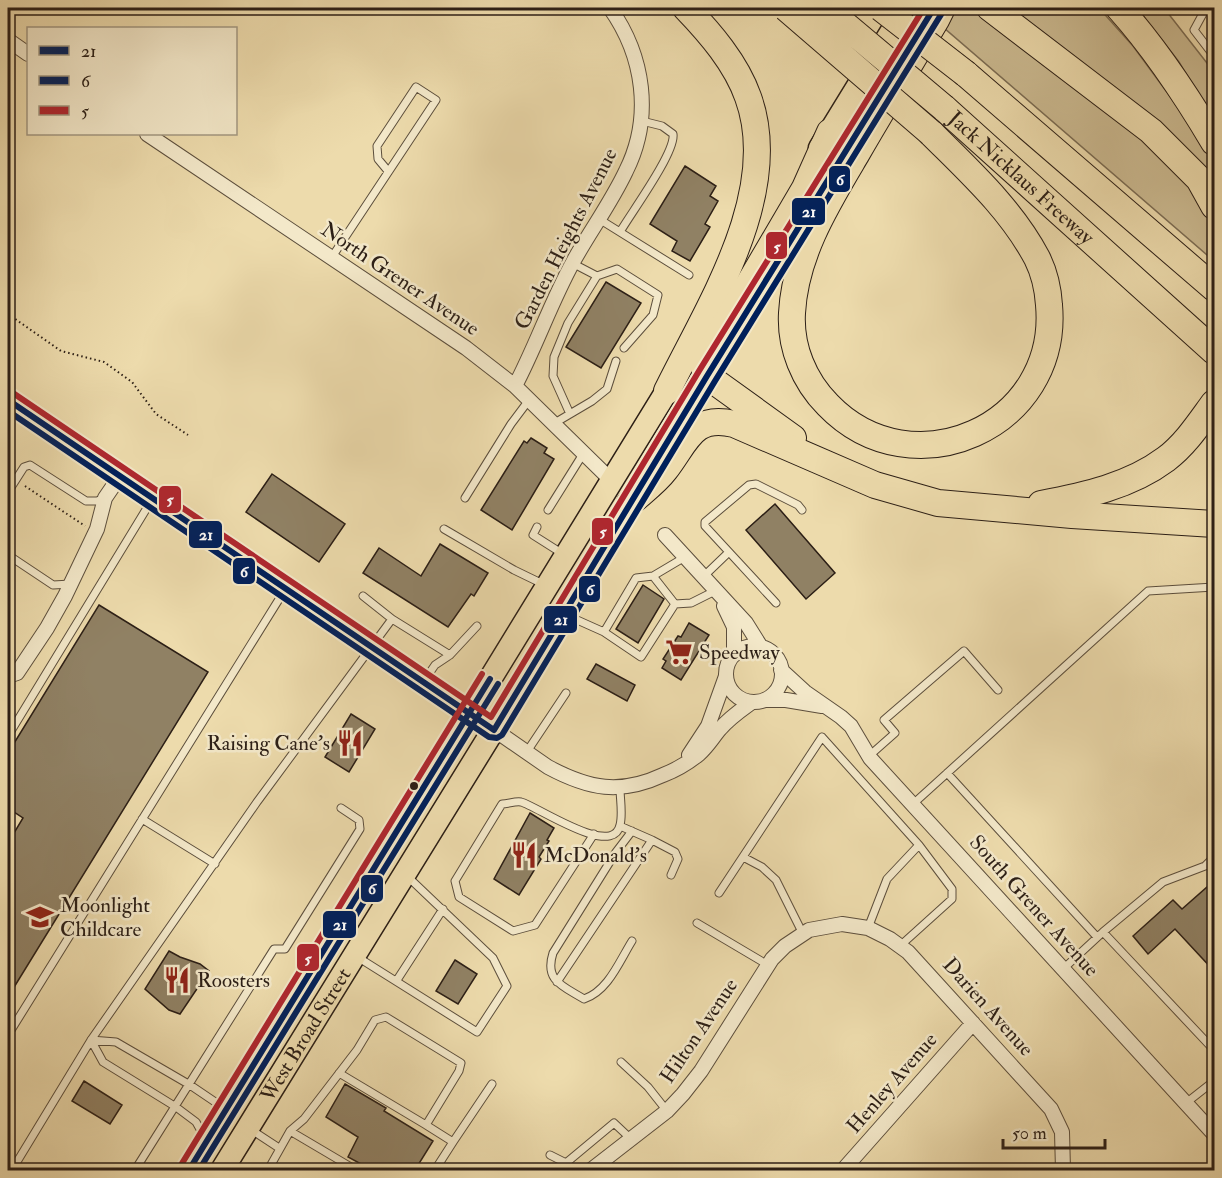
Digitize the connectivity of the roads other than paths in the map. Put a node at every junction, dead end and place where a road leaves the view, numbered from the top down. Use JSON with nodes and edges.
{"nodes":[{"id":1,"x":610,"y":8,"type":"edge"},
{"id":2,"x":686,"y":8,"type":"edge"},
{"id":3,"x":786,"y":8,"type":"edge"},
{"id":4,"x":825,"y":8,"type":"edge"},
{"id":5,"x":881,"y":8,"type":"edge"},
{"id":6,"x":906,"y":8,"type":"edge"},
{"id":7,"x":934,"y":8,"type":"edge"},
{"id":8,"x":942,"y":8,"type":"edge"},
{"id":9,"x":990,"y":8,"type":"edge"},
{"id":10,"x":1119,"y":8,"type":"edge"},
{"id":11,"x":1206,"y":8,"type":"edge"},
{"id":12,"x":8,"y":40,"type":"edge"},
{"id":13,"x":27,"y":53,"type":"edge"},
{"id":14,"x":1215,"y":56,"type":"edge"},
{"id":15,"x":642,"y":121,"type":"junction"},
{"id":16,"x":830,"y":132,"type":"junction"},
{"id":17,"x":149,"y":135,"type":"edge"},
{"id":18,"x":1215,"y":142,"type":"edge"},
{"id":19,"x":388,"y":171,"type":"junction"},
{"id":20,"x":1215,"y":206,"type":"edge"},
{"id":21,"x":599,"y":219,"type":"junction"},
{"id":22,"x":620,"y":232,"type":"junction"},
{"id":23,"x":332,"y":257,"type":"junction"},
{"id":24,"x":572,"y":263,"type":"junction"},
{"id":25,"x":689,"y":275,"type":"dead end"},
{"id":26,"x":597,"y":276,"type":"junction"},
{"id":27,"x":1215,"y":288,"type":"edge"},
{"id":28,"x":624,"y":348,"type":"dead end"},
{"id":29,"x":1215,"y":351,"type":"edge"},
{"id":30,"x":616,"y":361,"type":"dead end"},
{"id":31,"x":707,"y":376,"type":"junction"},
{"id":32,"x":515,"y":386,"type":"junction"},
{"id":33,"x":667,"y":391,"type":"junction"},
{"id":34,"x":8,"y":400,"type":"edge"},
{"id":35,"x":530,"y":400,"type":"junction"},
{"id":36,"x":1215,"y":403,"type":"edge"},
{"id":37,"x":570,"y":414,"type":"junction"},
{"id":38,"x":553,"y":424,"type":"junction"},
{"id":39,"x":583,"y":454,"type":"junction"},
{"id":40,"x":834,"y":468,"type":"junction"},
{"id":41,"x":120,"y":476,"type":"junction"},
{"id":42,"x":612,"y":481,"type":"junction"},
{"id":43,"x":8,"y":492,"type":"edge"},
{"id":44,"x":146,"y":494,"type":"junction"},
{"id":45,"x":105,"y":498,"type":"junction"},
{"id":46,"x":465,"y":498,"type":"dead end"},
{"id":47,"x":630,"y":503,"type":"junction"},
{"id":48,"x":1008,"y":509,"type":"junction"},
{"id":49,"x":548,"y":510,"type":"dead end"},
{"id":50,"x":802,"y":510,"type":"dead end"},
{"id":51,"x":1215,"y":524,"type":"edge"},
{"id":52,"x":537,"y":527,"type":"dead end"},
{"id":53,"x":444,"y":529,"type":"dead end"},
{"id":54,"x":665,"y":535,"type":"dead end"},
{"id":55,"x":729,"y":552,"type":"junction"},
{"id":56,"x":8,"y":555,"type":"edge"},
{"id":57,"x":566,"y":555,"type":"junction"},
{"id":58,"x":685,"y":557,"type":"junction"},
{"id":59,"x":653,"y":576,"type":"junction"},
{"id":60,"x":703,"y":577,"type":"junction"},
{"id":61,"x":71,"y":584,"type":"junction"},
{"id":62,"x":547,"y":586,"type":"junction"},
{"id":63,"x":1215,"y":586,"type":"edge"},
{"id":64,"x":286,"y":588,"type":"junction"},
{"id":65,"x":715,"y":591,"type":"junction"},
{"id":66,"x":363,"y":596,"type":"dead end"},
{"id":67,"x":776,"y":603,"type":"dead end"},
{"id":68,"x":675,"y":604,"type":"junction"},
{"id":69,"x":564,"y":614,"type":"junction"},
{"id":70,"x":392,"y":619,"type":"junction"},
{"id":71,"x":477,"y":626,"type":"dead end"},
{"id":72,"x":604,"y":632,"type":"junction"},
{"id":73,"x":373,"y":647,"type":"junction"},
{"id":74,"x":761,"y":647,"type":"junction"},
{"id":75,"x":734,"y":654,"type":"junction"},
{"id":76,"x":450,"y":656,"type":"junction"},
{"id":77,"x":781,"y":670,"type":"junction"},
{"id":78,"x":726,"y":675,"type":"junction"},
{"id":79,"x":10,"y":676,"type":"edge"},
{"id":80,"x":424,"y":681,"type":"junction"},
{"id":81,"x":998,"y":690,"type":"dead end"},
{"id":82,"x":566,"y":693,"type":"dead end"},
{"id":83,"x":759,"y":701,"type":"junction"},
{"id":84,"x":824,"y":706,"type":"junction"},
{"id":85,"x":469,"y":713,"type":"junction"},
{"id":86,"x":494,"y":729,"type":"junction"},
{"id":87,"x":8,"y":736,"type":"edge"},
{"id":88,"x":526,"y":753,"type":"junction"},
{"id":89,"x":869,"y":756,"type":"junction"},
{"id":90,"x":678,"y":769,"type":"junction"},
{"id":91,"x":947,"y":773,"type":"junction"},
{"id":92,"x":620,"y":788,"type":"junction"},
{"id":93,"x":913,"y":804,"type":"junction"},
{"id":94,"x":341,"y":808,"type":"dead end"},
{"id":95,"x":142,"y":819,"type":"junction"},
{"id":96,"x":620,"y":826,"type":"junction"},
{"id":97,"x":632,"y":831,"type":"junction"},
{"id":98,"x":594,"y":834,"type":"junction"},
{"id":99,"x":652,"y":840,"type":"junction"},
{"id":100,"x":919,"y":845,"type":"junction"},
{"id":101,"x":743,"y":857,"type":"junction"},
{"id":102,"x":1215,"y":857,"type":"edge"},
{"id":103,"x":214,"y":864,"type":"junction"},
{"id":104,"x":404,"y":873,"type":"junction"},
{"id":105,"x":671,"y":875,"type":"dead end"},
{"id":106,"x":719,"y":893,"type":"dead end"},
{"id":107,"x":443,"y":909,"type":"junction"},
{"id":108,"x":698,"y":923,"type":"dead end"},
{"id":109,"x":842,"y":924,"type":"joint"},
{"id":110,"x":868,"y":928,"type":"junction"},
{"id":111,"x":802,"y":934,"type":"junction"},
{"id":112,"x":1100,"y":935,"type":"junction"},
{"id":113,"x":632,"y":941,"type":"dead end"},
{"id":114,"x":901,"y":945,"type":"junction"},
{"id":115,"x":354,"y":955,"type":"junction"},
{"id":116,"x":768,"y":965,"type":"junction"},
{"id":117,"x":314,"y":967,"type":"junction"},
{"id":118,"x":1062,"y":970,"type":"junction"},
{"id":119,"x":397,"y":980,"type":"junction"},
{"id":120,"x":557,"y":982,"type":"junction"},
{"id":121,"x":973,"y":1023,"type":"junction"},
{"id":122,"x":8,"y":1035,"type":"edge"},
{"id":123,"x":91,"y":1040,"type":"junction"},
{"id":124,"x":1215,"y":1050,"type":"edge"},
{"id":125,"x":621,"y":1062,"type":"dead end"},
{"id":126,"x":339,"y":1073,"type":"junction"},
{"id":127,"x":1215,"y":1081,"type":"edge"},
{"id":128,"x":492,"y":1084,"type":"dead end"},
{"id":129,"x":190,"y":1085,"type":"junction"},
{"id":130,"x":1186,"y":1103,"type":"junction"},
{"id":131,"x":176,"y":1107,"type":"junction"},
{"id":132,"x":226,"y":1110,"type":"junction"},
{"id":133,"x":667,"y":1111,"type":"junction"},
{"id":134,"x":426,"y":1125,"type":"junction"},
{"id":135,"x":248,"y":1128,"type":"junction"},
{"id":136,"x":290,"y":1131,"type":"junction"},
{"id":137,"x":1215,"y":1134,"type":"edge"},
{"id":138,"x":631,"y":1139,"type":"junction"},
{"id":139,"x":207,"y":1142,"type":"junction"},
{"id":140,"x":453,"y":1142,"type":"junction"},
{"id":141,"x":279,"y":1148,"type":"junction"},
{"id":142,"x":550,"y":1155,"type":"dead end"},
{"id":143,"x":566,"y":1163,"type":"junction"},
{"id":144,"x":1063,"y":1163,"type":"edge"},
{"id":145,"x":12,"y":1170,"type":"edge"},
{"id":146,"x":135,"y":1170,"type":"edge"},
{"id":147,"x":189,"y":1170,"type":"edge"},
{"id":148,"x":205,"y":1170,"type":"edge"},
{"id":149,"x":222,"y":1170,"type":"edge"},
{"id":150,"x":268,"y":1170,"type":"edge"},
{"id":151,"x":356,"y":1170,"type":"edge"},
{"id":152,"x":435,"y":1170,"type":"edge"},
{"id":153,"x":572,"y":1170,"type":"edge"},
{"id":154,"x":591,"y":1170,"type":"edge"},
{"id":155,"x":843,"y":1170,"type":"edge"}],
"edges":[{"from":1,"to":15,"type":"street","name":"Garden Heights Avenue"},
{"from":2,"to":33,"type":"highway"},
{"from":3,"to":8,"type":"highway","bridge":true},
{"from":4,"to":29,"type":"highway","name":"Jack Nicklaus Freeway","bridge":true},
{"from":5,"to":27,"type":"highway","name":"Jack Nicklaus Freeway","bridge":true},
{"from":6,"to":16,"type":"main road","name":"West Broad Street"},
{"from":7,"to":31,"type":"main road","name":"West Broad Street"},
{"from":9,"to":20,"type":"highway"},
{"from":10,"to":18,"type":"highway"},
{"from":11,"to":14,"type":"lane"},
{"from":12,"to":13,"type":"street"},
{"from":15,"to":21,"type":"street","name":"Garden Heights Avenue"},
{"from":15,"to":22,"type":"lane"},
{"from":16,"to":31,"type":"highway"},
{"from":16,"to":33,"type":"main road","name":"West Broad Street"},
{"from":17,"to":23,"type":"street","name":"North Grener Avenue"},
{"from":19,"to":19,"type":"lane"},
{"from":19,"to":23,"type":"lane"},
{"from":21,"to":22,"type":"lane"},
{"from":21,"to":24,"type":"street","name":"Garden Heights Avenue"},
{"from":22,"to":25,"type":"lane"},
{"from":23,"to":32,"type":"street","name":"North Grener Avenue"},
{"from":24,"to":26,"type":"lane"},
{"from":24,"to":32,"type":"street","name":"Garden Heights Avenue"},
{"from":26,"to":28,"type":"lane"},
{"from":26,"to":37,"type":"lane"},
{"from":30,"to":37,"type":"lane"},
{"from":31,"to":40,"type":"highway"},
{"from":31,"to":47,"type":"main road","name":"West Broad Street"},
{"from":32,"to":35,"type":"street","name":"North Grener Avenue"},
{"from":33,"to":42,"type":"main road","name":"West Broad Street"},
{"from":34,"to":41,"type":"street"},
{"from":35,"to":38,"type":"street","name":"North Grener Avenue"},
{"from":35,"to":46,"type":"lane"},
{"from":36,"to":48,"type":"highway"},
{"from":37,"to":38,"type":"lane"},
{"from":38,"to":39,"type":"street","name":"North Grener Avenue"},
{"from":39,"to":42,"type":"street","name":"North Grener Avenue"},
{"from":39,"to":49,"type":"lane"},
{"from":40,"to":47,"type":"highway"},
{"from":40,"to":48,"type":"highway"},
{"from":41,"to":44,"type":"street"},
{"from":41,"to":45,"type":"street"},
{"from":42,"to":57,"type":"main road","name":"West Broad Street"},
{"from":43,"to":45,"type":"lane"},
{"from":44,"to":64,"type":"street"},
{"from":44,"to":87,"type":"lane"},
{"from":45,"to":61,"type":"street"},
{"from":47,"to":69,"type":"main road","name":"West Broad Street"},
{"from":48,"to":51,"type":"highway"},
{"from":50,"to":55,"type":"lane"},
{"from":52,"to":57,"type":"lane"},
{"from":53,"to":62,"type":"lane"},
{"from":54,"to":58,"type":"street"},
{"from":55,"to":60,"type":"lane"},
{"from":55,"to":67,"type":"lane"},
{"from":56,"to":61,"type":"lane"},
{"from":57,"to":62,"type":"main road","name":"West Broad Street"},
{"from":58,"to":59,"type":"lane"},
{"from":58,"to":60,"type":"street"},
{"from":59,"to":68,"type":"lane"},
{"from":59,"to":72,"type":"lane"},
{"from":60,"to":65,"type":"street"},
{"from":61,"to":79,"type":"street"},
{"from":62,"to":85,"type":"main road","name":"West Broad Street"},
{"from":63,"to":91,"type":"lane"},
{"from":64,"to":73,"type":"street"},
{"from":64,"to":95,"type":"lane"},
{"from":65,"to":68,"type":"lane"},
{"from":65,"to":74,"type":"street"},
{"from":65,"to":75,"type":"street"},
{"from":66,"to":70,"type":"lane"},
{"from":68,"to":72,"type":"lane"},
{"from":69,"to":72,"type":"lane"},
{"from":69,"to":86,"type":"main road","name":"West Broad Street"},
{"from":70,"to":73,"type":"lane"},
{"from":70,"to":76,"type":"lane"},
{"from":71,"to":76,"type":"lane"},
{"from":73,"to":80,"type":"street"},
{"from":73,"to":103,"type":"lane"},
{"from":74,"to":75,"type":"street"},
{"from":74,"to":77,"type":"street"},
{"from":75,"to":78,"type":"street"},
{"from":76,"to":80,"type":"lane"},
{"from":77,"to":83,"type":"street"},
{"from":77,"to":84,"type":"street","name":"South Grener Avenue"},
{"from":78,"to":83,"type":"street"},
{"from":78,"to":90,"type":"street"},
{"from":80,"to":85,"type":"street"},
{"from":81,"to":89,"type":"lane"},
{"from":82,"to":88,"type":"lane"},
{"from":83,"to":84,"type":"street","name":"South Grener Avenue"},
{"from":83,"to":90,"type":"street"},
{"from":84,"to":89,"type":"street","name":"South Grener Avenue"},
{"from":85,"to":86,"type":"street"},
{"from":85,"to":117,"type":"main road","name":"West Broad Street"},
{"from":86,"to":88,"type":"street"},
{"from":86,"to":104,"type":"main road","name":"West Broad Street"},
{"from":88,"to":92,"type":"street"},
{"from":89,"to":93,"type":"street","name":"South Grener Avenue"},
{"from":90,"to":92,"type":"street"},
{"from":91,"to":93,"type":"lane"},
{"from":91,"to":112,"type":"lane"},
{"from":92,"to":96,"type":"lane"},
{"from":93,"to":118,"type":"street","name":"South Grener Avenue"},
{"from":94,"to":129,"type":"lane"},
{"from":95,"to":103,"type":"lane"},
{"from":95,"to":122,"type":"lane"},
{"from":96,"to":97,"type":"lane"},
{"from":96,"to":98,"type":"lane"},
{"from":97,"to":99,"type":"lane"},
{"from":97,"to":120,"type":"lane"},
{"from":98,"to":98,"type":"lane"},
{"from":99,"to":105,"type":"lane"},
{"from":99,"to":120,"type":"lane"},
{"from":100,"to":101,"type":"lane"},
{"from":100,"to":110,"type":"lane"},
{"from":100,"to":114,"type":"lane"},
{"from":101,"to":106,"type":"lane"},
{"from":101,"to":111,"type":"lane"},
{"from":102,"to":112,"type":"lane"},
{"from":103,"to":123,"type":"lane"},
{"from":104,"to":107,"type":"lane"},
{"from":104,"to":115,"type":"main road","name":"West Broad Street"},
{"from":107,"to":119,"type":"lane"},
{"from":107,"to":119,"type":"lane"},
{"from":108,"to":116,"type":"lane"},
{"from":109,"to":110,"type":"street","name":"Darien Avenue"},
{"from":109,"to":111,"type":"street","name":"Hilton Avenue"},
{"from":110,"to":114,"type":"street","name":"Darien Avenue"},
{"from":111,"to":116,"type":"street","name":"Hilton Avenue"},
{"from":112,"to":118,"type":"lane"},
{"from":112,"to":124,"type":"lane"},
{"from":113,"to":120,"type":"lane"},
{"from":114,"to":121,"type":"street","name":"Darien Avenue"},
{"from":115,"to":119,"type":"lane"},
{"from":115,"to":135,"type":"main road","name":"West Broad Street"},
{"from":116,"to":133,"type":"street","name":"Hilton Avenue"},
{"from":117,"to":132,"type":"main road","name":"West Broad Street"},
{"from":117,"to":135,"type":"main road"},
{"from":118,"to":130,"type":"street","name":"South Grener Avenue"},
{"from":121,"to":144,"type":"street","name":"Darien Avenue"},
{"from":121,"to":155,"type":"street","name":"Henley Avenue"},
{"from":123,"to":129,"type":"lane"},
{"from":123,"to":131,"type":"lane"},
{"from":123,"to":145,"type":"lane"},
{"from":125,"to":133,"type":"lane"},
{"from":126,"to":134,"type":"lane"},
{"from":126,"to":134,"type":"lane"},
{"from":126,"to":136,"type":"lane"},
{"from":127,"to":130,"type":"lane"},
{"from":128,"to":140,"type":"lane"},
{"from":129,"to":131,"type":"lane"},
{"from":129,"to":132,"type":"lane"},
{"from":130,"to":137,"type":"street","name":"South Grener Avenue"},
{"from":131,"to":139,"type":"lane"},
{"from":131,"to":146,"type":"lane"},
{"from":132,"to":139,"type":"main road","name":"West Broad Street"},
{"from":132,"to":148,"type":"main road"},
{"from":133,"to":138,"type":"street","name":"Hilton Avenue"},
{"from":134,"to":140,"type":"lane"},
{"from":135,"to":141,"type":"lane"},
{"from":135,"to":149,"type":"main road","name":"West Broad Street"},
{"from":136,"to":141,"type":"lane"},
{"from":136,"to":151,"type":"lane"},
{"from":138,"to":143,"type":"lane"},
{"from":138,"to":154,"type":"street","name":"Hilton Avenue"},
{"from":139,"to":147,"type":"main road","name":"West Broad Street"},
{"from":140,"to":152,"type":"lane"},
{"from":141,"to":150,"type":"lane"},
{"from":142,"to":143,"type":"lane"},
{"from":143,"to":153,"type":"lane"}]}
